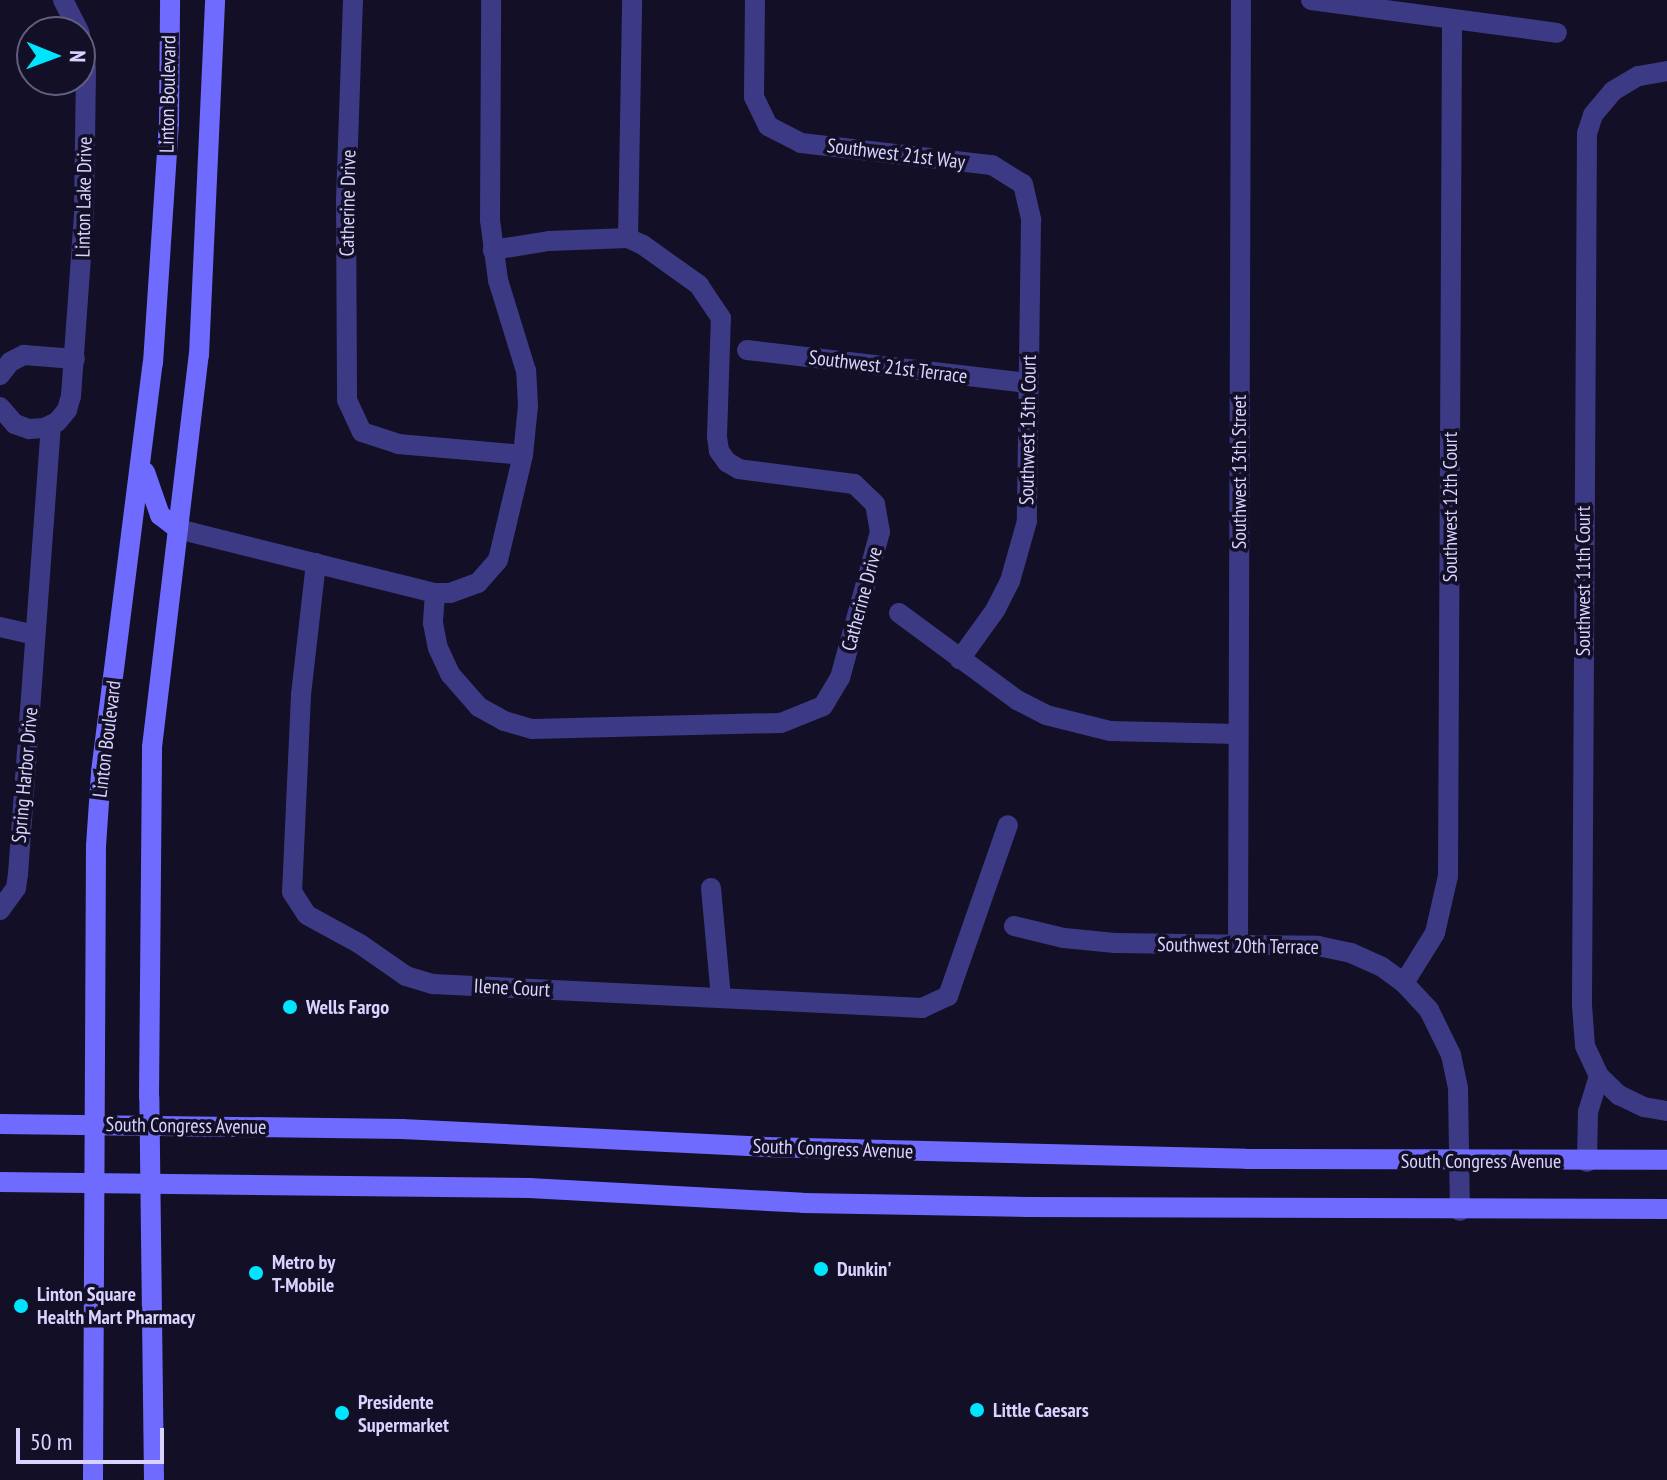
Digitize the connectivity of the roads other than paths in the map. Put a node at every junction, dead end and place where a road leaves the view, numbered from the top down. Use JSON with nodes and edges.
{"nodes":[{"id":1,"x":170,"y":0,"type":"edge"},
{"id":2,"x":215,"y":0,"type":"edge"},
{"id":3,"x":353,"y":0,"type":"edge"},
{"id":4,"x":491,"y":0,"type":"edge"},
{"id":5,"x":632,"y":0,"type":"edge"},
{"id":6,"x":755,"y":0,"type":"edge"},
{"id":7,"x":1241,"y":0,"type":"edge"},
{"id":8,"x":1311,"y":0,"type":"edge"},
{"id":9,"x":1452,"y":19,"type":"junction"},
{"id":10,"x":1557,"y":33,"type":"dead end"},
{"id":11,"x":1667,"y":71,"type":"edge"},
{"id":12,"x":86,"y":96,"type":"edge"},
{"id":13,"x":1023,"y":184,"type":"joint"},
{"id":14,"x":628,"y":238,"type":"junction"},
{"id":15,"x":493,"y":250,"type":"junction"},
{"id":16,"x":747,"y":350,"type":"dead end"},
{"id":17,"x":75,"y":359,"type":"junction"},
{"id":18,"x":0,"y":375,"type":"edge"},
{"id":19,"x":1029,"y":383,"type":"junction"},
{"id":20,"x":0,"y":407,"type":"edge"},
{"id":21,"x":51,"y":425,"type":"junction"},
{"id":22,"x":523,"y":455,"type":"junction"},
{"id":23,"x":142,"y":456,"type":"junction"},
{"id":24,"x":178,"y":529,"type":"junction"},
{"id":25,"x":316,"y":563,"type":"junction"},
{"id":26,"x":435,"y":593,"type":"junction"},
{"id":27,"x":899,"y":613,"type":"dead end"},
{"id":28,"x":0,"y":627,"type":"edge"},
{"id":29,"x":35,"y":635,"type":"junction"},
{"id":30,"x":960,"y":659,"type":"junction"},
{"id":31,"x":1238,"y":734,"type":"junction"},
{"id":32,"x":1008,"y":825,"type":"dead end"},
{"id":33,"x":711,"y":888,"type":"dead end"},
{"id":34,"x":0,"y":910,"type":"edge"},
{"id":35,"x":1014,"y":926,"type":"dead end"},
{"id":36,"x":1238,"y":944,"type":"junction"},
{"id":37,"x":1404,"y":983,"type":"junction"},
{"id":38,"x":721,"y":998,"type":"junction"},
{"id":39,"x":1599,"y":1076,"type":"junction"},
{"id":40,"x":1667,"y":1111,"type":"edge"},
{"id":41,"x":0,"y":1124,"type":"edge"},
{"id":42,"x":93,"y":1124,"type":"junction"},
{"id":43,"x":149,"y":1125,"type":"junction"},
{"id":44,"x":1667,"y":1160,"type":"edge"},
{"id":45,"x":1460,"y":1162,"type":"junction"},
{"id":46,"x":1587,"y":1162,"type":"junction"},
{"id":47,"x":0,"y":1182,"type":"edge"},
{"id":48,"x":93,"y":1183,"type":"junction"},
{"id":49,"x":149,"y":1183,"type":"junction"},
{"id":50,"x":1667,"y":1209,"type":"edge"},
{"id":51,"x":1460,"y":1211,"type":"junction"},
{"id":52,"x":93,"y":1480,"type":"edge"},
{"id":53,"x":154,"y":1480,"type":"edge"}],
"edges":[{"from":1,"to":23,"type":"main road","name":"Linton Boulevard"},
{"from":2,"to":24,"type":"main road"},
{"from":3,"to":22,"type":"street","name":"Catherine Drive"},
{"from":4,"to":15,"type":"street"},
{"from":5,"to":14,"type":"street"},
{"from":6,"to":13,"type":"street","name":"Southwest 21st Way"},
{"from":7,"to":31,"type":"street","name":"Southwest 13th Street"},
{"from":8,"to":9,"type":"street"},
{"from":9,"to":10,"type":"street"},
{"from":9,"to":37,"type":"street","name":"Southwest 12th Court"},
{"from":11,"to":39,"type":"street","name":"Southwest 11th Court"},
{"from":12,"to":17,"type":"street","name":"Linton Lake Drive"},
{"from":13,"to":19,"type":"street","name":"Southwest 13th Court"},
{"from":14,"to":15,"type":"street"},
{"from":14,"to":26,"type":"street","name":"Catherine Drive"},
{"from":15,"to":22,"type":"street"},
{"from":16,"to":19,"type":"street","name":"Southwest 21st Terrace"},
{"from":17,"to":18,"type":"street"},
{"from":17,"to":21,"type":"street","name":"Linton Lake Drive"},
{"from":19,"to":30,"type":"street","name":"Southwest 13th Court"},
{"from":20,"to":21,"type":"street"},
{"from":21,"to":29,"type":"street","name":"Spring Harbor Drive"},
{"from":22,"to":26,"type":"street"},
{"from":23,"to":24,"type":"main road"},
{"from":23,"to":42,"type":"main road","name":"Linton Boulevard"},
{"from":24,"to":25,"type":"street"},
{"from":24,"to":43,"type":"main road"},
{"from":25,"to":26,"type":"street"},
{"from":25,"to":38,"type":"street","name":"Ilene Court"},
{"from":27,"to":30,"type":"street"},
{"from":28,"to":29,"type":"street"},
{"from":29,"to":34,"type":"street","name":"Spring Harbor Drive"},
{"from":30,"to":31,"type":"street"},
{"from":31,"to":36,"type":"street","name":"Southwest 13th Street"},
{"from":32,"to":38,"type":"street","name":"Ilene Court"},
{"from":33,"to":38,"type":"street"},
{"from":35,"to":36,"type":"street","name":"Southwest 20th Terrace"},
{"from":36,"to":37,"type":"street","name":"Southwest 20th Terrace"},
{"from":37,"to":45,"type":"street","name":"Southwest 20th Terrace"},
{"from":39,"to":40,"type":"street"},
{"from":39,"to":46,"type":"street"},
{"from":41,"to":42,"type":"main road","name":"South Congress Avenue"},
{"from":42,"to":43,"type":"main road","name":"South Congress Avenue"},
{"from":42,"to":48,"type":"main road","name":"Linton Boulevard"},
{"from":43,"to":45,"type":"main road","name":"South Congress Avenue"},
{"from":43,"to":49,"type":"main road"},
{"from":44,"to":46,"type":"main road","name":"South Congress Avenue"},
{"from":45,"to":46,"type":"main road","name":"South Congress Avenue"},
{"from":45,"to":51,"type":"street","name":"Southwest 20th Terrace"},
{"from":47,"to":48,"type":"main road"},
{"from":48,"to":49,"type":"main road"},
{"from":48,"to":52,"type":"main road","name":"Linton Boulevard"},
{"from":49,"to":51,"type":"main road"},
{"from":49,"to":53,"type":"main road"},
{"from":50,"to":51,"type":"main road"}]}
